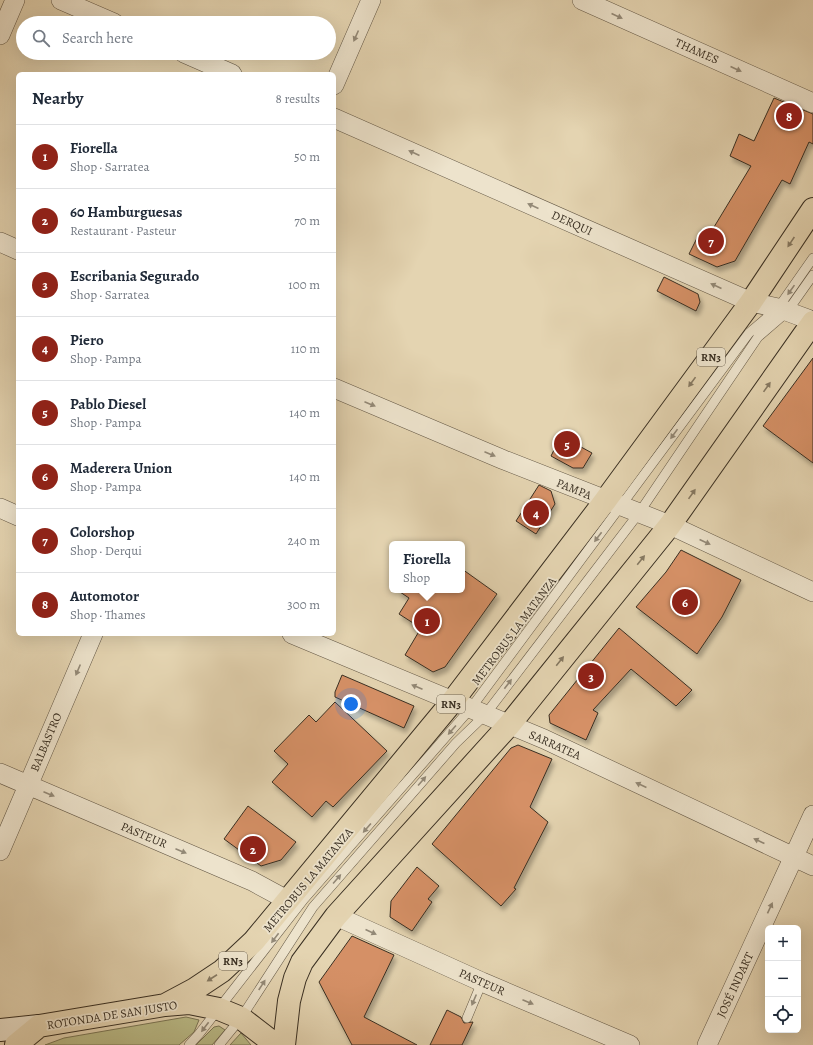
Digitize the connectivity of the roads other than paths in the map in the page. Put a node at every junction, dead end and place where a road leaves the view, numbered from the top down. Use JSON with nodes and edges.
{"nodes":[{"id":1,"x":16,"y":0,"type":"edge"},
{"id":2,"x":61,"y":0,"type":"edge"},
{"id":3,"x":371,"y":0,"type":"edge"},
{"id":4,"x":582,"y":0,"type":"edge"},
{"id":5,"x":98,"y":16,"type":"edge"},
{"id":6,"x":0,"y":35,"type":"edge"},
{"id":7,"x":200,"y":60,"type":"edge"},
{"id":8,"x":227,"y":72,"type":"edge"},
{"id":9,"x":336,"y":80,"type":"edge"},
{"id":10,"x":813,"y":103,"type":"edge"},
{"id":11,"x":336,"y":119,"type":"edge"},
{"id":12,"x":813,"y":209,"type":"edge"},
{"id":13,"x":0,"y":242,"type":"edge"},
{"id":14,"x":16,"y":249,"type":"edge"},
{"id":15,"x":813,"y":258,"type":"edge"},
{"id":16,"x":813,"y":275,"type":"edge"},
{"id":17,"x":751,"y":302,"type":"junction"},
{"id":18,"x":782,"y":310,"type":"junction"},
{"id":19,"x":813,"y":322,"type":"edge"},
{"id":20,"x":336,"y":389,"type":"edge"},
{"id":21,"x":614,"y":504,"type":"junction"},
{"id":22,"x":0,"y":508,"type":"edge"},
{"id":23,"x":639,"y":513,"type":"junction"},
{"id":24,"x":16,"y":515,"type":"edge"},
{"id":25,"x":670,"y":526,"type":"junction"},
{"id":26,"x":813,"y":592,"type":"edge"},
{"id":27,"x":92,"y":636,"type":"edge"},
{"id":28,"x":297,"y":636,"type":"edge"},
{"id":29,"x":470,"y":708,"type":"junction"},
{"id":30,"x":509,"y":725,"type":"junction"},
{"id":31,"x":0,"y":773,"type":"edge"},
{"id":32,"x":28,"y":785,"type":"junction"},
{"id":33,"x":813,"y":815,"type":"edge"},
{"id":34,"x":0,"y":851,"type":"edge"},
{"id":35,"x":794,"y":857,"type":"junction"},
{"id":36,"x":813,"y":866,"type":"edge"},
{"id":37,"x":287,"y":900,"type":"junction"},
{"id":38,"x":336,"y":916,"type":"junction"},
{"id":39,"x":482,"y":982,"type":"junction"},
{"id":40,"x":165,"y":1005,"type":"junction"},
{"id":41,"x":219,"y":1009,"type":"junction"},
{"id":42,"x":241,"y":1018,"type":"junction"},
{"id":43,"x":467,"y":1018,"type":"dead end"},
{"id":44,"x":39,"y":1026,"type":"junction"},
{"id":45,"x":0,"y":1030,"type":"edge"},
{"id":46,"x":16,"y":1045,"type":"edge"},
{"id":47,"x":189,"y":1045,"type":"edge"},
{"id":48,"x":220,"y":1045,"type":"edge"},
{"id":49,"x":276,"y":1045,"type":"edge"},
{"id":50,"x":284,"y":1045,"type":"edge"},
{"id":51,"x":630,"y":1045,"type":"edge"},
{"id":52,"x":707,"y":1045,"type":"edge"}],
"edges":[{"from":1,"to":6,"type":"street"},
{"from":2,"to":5,"type":"street"},
{"from":3,"to":9,"type":"street","one_way":true},
{"from":4,"to":10,"type":"street","name":"THAMES","one_way":true},
{"from":7,"to":8,"type":"street"},
{"from":17,"to":11,"type":"street","name":"DERQUI","one_way":true},
{"from":12,"to":17,"type":"highway","number":"RN3","one_way":true},
{"from":13,"to":14,"type":"street"},
{"from":15,"to":18,"type":"lane","name":"METROBUS LA MATANZA","one_way":true},
{"from":16,"to":18,"type":"lane","name":"METROBUS LA MATANZA"},
{"from":17,"to":18,"type":"street","name":"DERQUI"},
{"from":17,"to":21,"type":"highway","number":"RN3","one_way":true},
{"from":18,"to":19,"type":"street","name":"DERQUI"},
{"from":18,"to":21,"type":"lane","name":"METROBUS LA MATANZA","one_way":true},
{"from":18,"to":23,"type":"lane","name":"METROBUS LA MATANZA"},
{"from":25,"to":19,"type":"highway","one_way":true},
{"from":20,"to":21,"type":"street","name":"PAMPA","one_way":true},
{"from":21,"to":23,"type":"street","name":"PAMPA"},
{"from":21,"to":29,"type":"highway","number":"RN3","one_way":true},
{"from":22,"to":24,"type":"street"},
{"from":23,"to":25,"type":"street","name":"PAMPA"},
{"from":29,"to":23,"type":"lane","name":"METROBUS LA MATANZA","one_way":true},
{"from":25,"to":26,"type":"street","name":"PAMPA","one_way":true},
{"from":30,"to":25,"type":"highway","one_way":true},
{"from":27,"to":32,"type":"street","name":"BALBASTRO","one_way":true},
{"from":29,"to":28,"type":"street","name":"SARRATEA","one_way":true},
{"from":29,"to":30,"type":"street","name":"SARRATEA"},
{"from":29,"to":37,"type":"highway","number":"RN3"},
{"from":29,"to":41,"type":"lane","name":"METROBUS LA MATANZA","one_way":true},
{"from":42,"to":29,"type":"lane","name":"METROBUS LA MATANZA","one_way":true},
{"from":35,"to":30,"type":"street","name":"SARRATEA","one_way":true},
{"from":30,"to":38,"type":"highway"},
{"from":31,"to":32,"type":"street","name":"PASTEUR"},
{"from":32,"to":34,"type":"street","name":"BALBASTRO"},
{"from":32,"to":37,"type":"street","name":"PASTEUR","one_way":true},
{"from":33,"to":35,"type":"street","name":"JOSÉ INDART"},
{"from":35,"to":36,"type":"street","name":"SARRATEA"},
{"from":52,"to":35,"type":"street","name":"JOSÉ INDART","one_way":true},
{"from":37,"to":40,"type":"highway","number":"RN3","one_way":true},
{"from":38,"to":39,"type":"street","name":"PASTEUR","one_way":true},
{"from":38,"to":50,"type":"highway"},
{"from":39,"to":43,"type":"lane","one_way":true},
{"from":39,"to":51,"type":"street","name":"PASTEUR","one_way":true},
{"from":40,"to":41,"type":"highway","name":"ROTONDA DE SAN JUSTO","number":"RN3"},
{"from":40,"to":44,"type":"highway","name":"ROTONDA DE SAN JUSTO","number":"RN3"},
{"from":41,"to":42,"type":"highway","name":"ROTONDA DE SAN JUSTO","number":"RN3"},
{"from":41,"to":47,"type":"lane","name":"METROBUS LA MATANZA","one_way":true},
{"from":42,"to":48,"type":"lane","name":"METROBUS LA MATANZA"},
{"from":42,"to":49,"type":"highway","name":"ROTONDA DE SAN JUSTO","number":"RN3"},
{"from":44,"to":45,"type":"street"},
{"from":44,"to":46,"type":"highway","name":"ROTONDA DE SAN JUSTO"}]}
